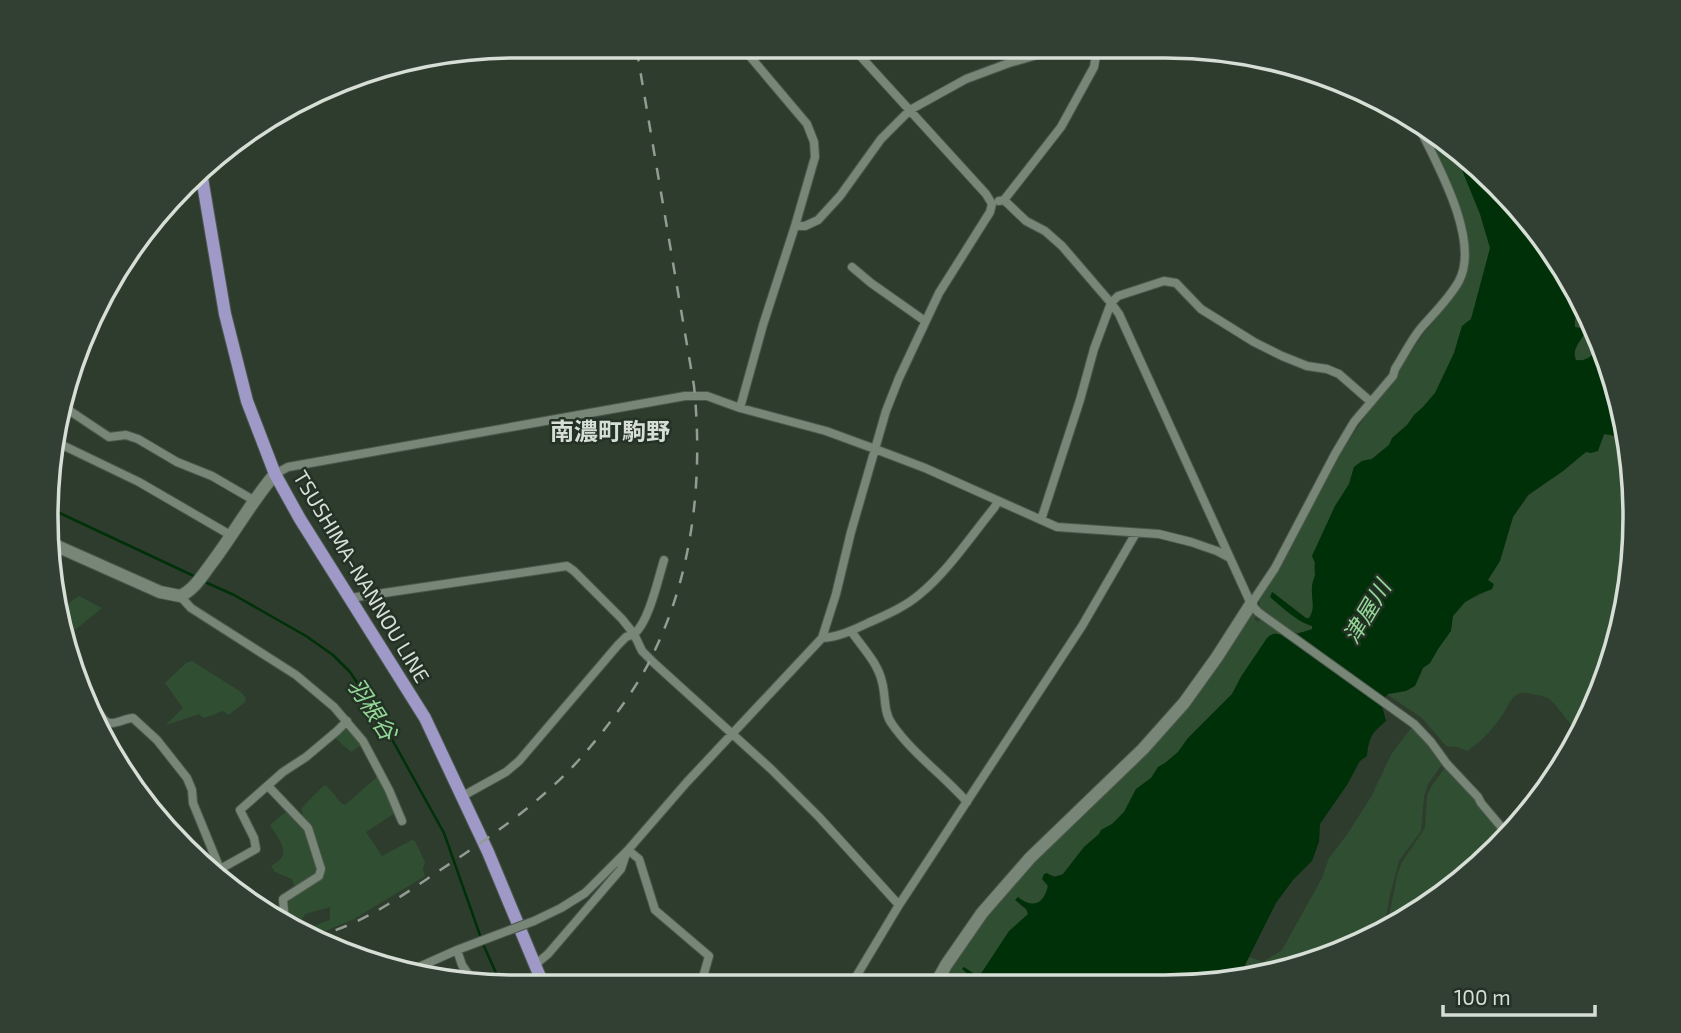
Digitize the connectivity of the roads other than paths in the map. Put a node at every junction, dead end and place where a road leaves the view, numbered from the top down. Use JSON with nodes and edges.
{"nodes":[{"id":1,"x":751,"y":58,"type":"edge"},
{"id":2,"x":862,"y":58,"type":"edge"},
{"id":3,"x":1026,"y":58,"type":"edge"},
{"id":4,"x":1096,"y":58,"type":"edge"},
{"id":5,"x":910,"y":110,"type":"junction"},
{"id":6,"x":1425,"y":139,"type":"edge"},
{"id":7,"x":203,"y":182,"type":"edge"},
{"id":8,"x":1004,"y":200,"type":"junction"},
{"id":9,"x":992,"y":204,"type":"junction"},
{"id":10,"x":795,"y":226,"type":"junction"},
{"id":11,"x":852,"y":267,"type":"dead end"},
{"id":12,"x":1111,"y":303,"type":"junction"},
{"id":13,"x":925,"y":321,"type":"junction"},
{"id":14,"x":1371,"y":402,"type":"junction"},
{"id":15,"x":740,"y":408,"type":"junction"},
{"id":16,"x":70,"y":411,"type":"edge"},
{"id":17,"x":64,"y":446,"type":"edge"},
{"id":18,"x":875,"y":449,"type":"junction"},
{"id":19,"x":275,"y":474,"type":"junction"},
{"id":20,"x":255,"y":501,"type":"junction"},
{"id":21,"x":998,"y":501,"type":"junction"},
{"id":22,"x":1041,"y":520,"type":"junction"},
{"id":23,"x":1136,"y":533,"type":"junction"},
{"id":24,"x":232,"y":536,"type":"junction"},
{"id":25,"x":59,"y":547,"type":"edge"},
{"id":26,"x":1230,"y":558,"type":"junction"},
{"id":27,"x":664,"y":560,"type":"dead end"},
{"id":28,"x":186,"y":593,"type":"junction"},
{"id":29,"x":350,"y":598,"type":"junction"},
{"id":30,"x":1254,"y":608,"type":"junction"},
{"id":31,"x":851,"y":631,"type":"junction"},
{"id":32,"x":634,"y":634,"type":"junction"},
{"id":33,"x":822,"y":638,"type":"junction"},
{"id":34,"x":347,"y":721,"type":"junction"},
{"id":35,"x":106,"y":722,"type":"edge"},
{"id":36,"x":733,"y":733,"type":"junction"},
{"id":37,"x":268,"y":786,"type":"junction"},
{"id":38,"x":461,"y":797,"type":"junction"},
{"id":39,"x":967,"y":802,"type":"junction"},
{"id":40,"x":402,"y":821,"type":"dead end"},
{"id":41,"x":1501,"y":827,"type":"edge"},
{"id":42,"x":628,"y":850,"type":"junction"},
{"id":43,"x":213,"y":860,"type":"edge"},
{"id":44,"x":222,"y":868,"type":"edge"},
{"id":45,"x":900,"y":905,"type":"junction"},
{"id":46,"x":287,"y":914,"type":"edge"},
{"id":47,"x":461,"y":949,"type":"junction"},
{"id":48,"x":536,"y":964,"type":"junction"},
{"id":49,"x":423,"y":965,"type":"edge"},
{"id":50,"x":467,"y":972,"type":"edge"},
{"id":51,"x":540,"y":975,"type":"edge"},
{"id":52,"x":704,"y":975,"type":"edge"},
{"id":53,"x":857,"y":975,"type":"edge"},
{"id":54,"x":940,"y":975,"type":"edge"}],
"edges":[{"from":1,"to":10,"type":"street"},
{"from":2,"to":5,"type":"street"},
{"from":3,"to":5,"type":"street"},
{"from":4,"to":8,"type":"street"},
{"from":5,"to":9,"type":"street"},
{"from":5,"to":10,"type":"street"},
{"from":6,"to":14,"type":"street"},
{"from":7,"to":19,"type":"main road","name":"TSUSHIMA-NANNOU LINE"},
{"from":8,"to":9,"type":"street"},
{"from":8,"to":12,"type":"street"},
{"from":9,"to":13,"type":"street"},
{"from":10,"to":15,"type":"street"},
{"from":11,"to":13,"type":"street"},
{"from":12,"to":14,"type":"street"},
{"from":12,"to":22,"type":"street"},
{"from":12,"to":26,"type":"street"},
{"from":13,"to":18,"type":"street"},
{"from":14,"to":30,"type":"street"},
{"from":15,"to":18,"type":"street"},
{"from":15,"to":19,"type":"street"},
{"from":16,"to":20,"type":"street"},
{"from":17,"to":24,"type":"street"},
{"from":18,"to":21,"type":"street"},
{"from":18,"to":33,"type":"street"},
{"from":19,"to":20,"type":"street"},
{"from":19,"to":29,"type":"main road","name":"TSUSHIMA-NANNOU LINE"},
{"from":20,"to":24,"type":"street"},
{"from":21,"to":22,"type":"street"},
{"from":21,"to":31,"type":"street"},
{"from":22,"to":23,"type":"street"},
{"from":23,"to":26,"type":"street"},
{"from":23,"to":39,"type":"street"},
{"from":24,"to":28,"type":"street"},
{"from":25,"to":28,"type":"street"},
{"from":26,"to":30,"type":"street"},
{"from":27,"to":32,"type":"street"},
{"from":28,"to":34,"type":"street"},
{"from":29,"to":32,"type":"street"},
{"from":29,"to":38,"type":"main road","name":"TSUSHIMA-NANNOU LINE"},
{"from":30,"to":41,"type":"street"},
{"from":30,"to":54,"type":"street"},
{"from":31,"to":33,"type":"street"},
{"from":31,"to":39,"type":"street"},
{"from":32,"to":36,"type":"street"},
{"from":32,"to":38,"type":"street"},
{"from":33,"to":36,"type":"street"},
{"from":34,"to":37,"type":"street"},
{"from":34,"to":40,"type":"street"},
{"from":35,"to":43,"type":"street"},
{"from":36,"to":42,"type":"street"},
{"from":36,"to":45,"type":"street"},
{"from":37,"to":44,"type":"street"},
{"from":37,"to":46,"type":"street"},
{"from":38,"to":48,"type":"main road","name":"TSUSHIMA-NANNOU LINE"},
{"from":39,"to":45,"type":"street"},
{"from":42,"to":47,"type":"street","bridge":true},
{"from":42,"to":48,"type":"street"},
{"from":42,"to":52,"type":"street"},
{"from":45,"to":53,"type":"street"},
{"from":47,"to":49,"type":"street"},
{"from":47,"to":50,"type":"street"},
{"from":48,"to":51,"type":"main road","name":"TSUSHIMA-NANNOU LINE"}]}
